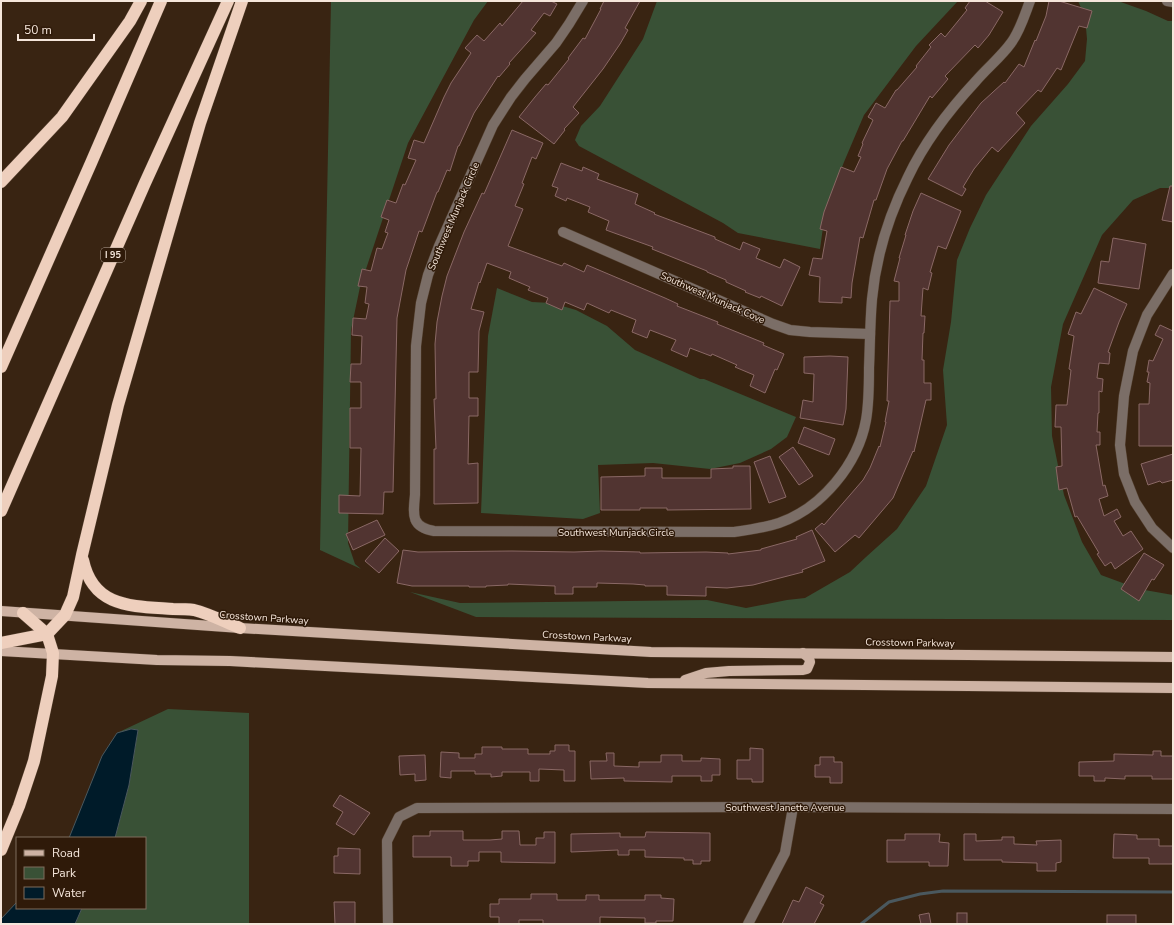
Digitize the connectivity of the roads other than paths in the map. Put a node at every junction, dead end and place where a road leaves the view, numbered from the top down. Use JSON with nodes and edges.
{"nodes":[{"id":1,"x":141,"y":1,"type":"edge"},
{"id":2,"x":161,"y":1,"type":"edge"},
{"id":3,"x":228,"y":1,"type":"edge"},
{"id":4,"x":242,"y":1,"type":"edge"},
{"id":5,"x":583,"y":1,"type":"edge"},
{"id":6,"x":1030,"y":1,"type":"edge"},
{"id":7,"x":1166,"y":1,"type":"edge"},
{"id":8,"x":1173,"y":2,"type":"edge"},
{"id":9,"x":1,"y":182,"type":"edge"},
{"id":10,"x":563,"y":232,"type":"dead end"},
{"id":11,"x":1173,"y":274,"type":"edge"},
{"id":12,"x":870,"y":334,"type":"junction"},
{"id":13,"x":1,"y":367,"type":"edge"},
{"id":14,"x":1,"y":511,"type":"edge"},
{"id":15,"x":1173,"y":548,"type":"edge"},
{"id":16,"x":82,"y":555,"type":"junction"},
{"id":17,"x":1,"y":611,"type":"edge"},
{"id":18,"x":22,"y":613,"type":"junction"},
{"id":19,"x":65,"y":615,"type":"junction"},
{"id":20,"x":240,"y":628,"type":"junction"},
{"id":21,"x":47,"y":634,"type":"junction"},
{"id":22,"x":1,"y":643,"type":"edge"},
{"id":23,"x":1,"y":651,"type":"edge"},
{"id":24,"x":53,"y":653,"type":"junction"},
{"id":25,"x":803,"y":654,"type":"junction"},
{"id":26,"x":1173,"y":657,"type":"edge"},
{"id":27,"x":675,"y":683,"type":"junction"},
{"id":28,"x":1173,"y":688,"type":"edge"},
{"id":29,"x":793,"y":807,"type":"junction"},
{"id":30,"x":1173,"y":809,"type":"edge"},
{"id":31,"x":1,"y":850,"type":"edge"},
{"id":32,"x":388,"y":924,"type":"edge"},
{"id":33,"x":748,"y":924,"type":"edge"}],
"edges":[{"from":1,"to":9,"type":"highway"},
{"from":2,"to":13,"type":"highway"},
{"from":3,"to":14,"type":"highway","number":"I 95"},
{"from":4,"to":16,"type":"highway"},
{"from":5,"to":12,"type":"street","name":"Southwest Munjack Circle"},
{"from":6,"to":12,"type":"street","name":"Southwest Munjack Circle"},
{"from":7,"to":8,"type":"street"},
{"from":10,"to":12,"type":"street","name":"Southwest Munjack Cove"},
{"from":11,"to":15,"type":"street"},
{"from":16,"to":19,"type":"highway"},
{"from":16,"to":20,"type":"highway"},
{"from":17,"to":18,"type":"main road","name":"Crosstown Parkway"},
{"from":18,"to":19,"type":"main road","name":"Crosstown Parkway"},
{"from":18,"to":21,"type":"highway"},
{"from":19,"to":20,"type":"main road","name":"Crosstown Parkway"},
{"from":19,"to":21,"type":"highway"},
{"from":20,"to":25,"type":"main road","name":"Crosstown Parkway"},
{"from":21,"to":22,"type":"highway"},
{"from":21,"to":24,"type":"highway"},
{"from":23,"to":24,"type":"main road"},
{"from":24,"to":27,"type":"main road"},
{"from":24,"to":31,"type":"highway"},
{"from":25,"to":26,"type":"main road","name":"Crosstown Parkway"},
{"from":25,"to":27,"type":"main road"},
{"from":27,"to":28,"type":"main road"},
{"from":29,"to":30,"type":"street","name":"Southwest Janette Avenue"},
{"from":29,"to":32,"type":"street","name":"Southwest Janette Avenue"},
{"from":29,"to":33,"type":"street"}]}
